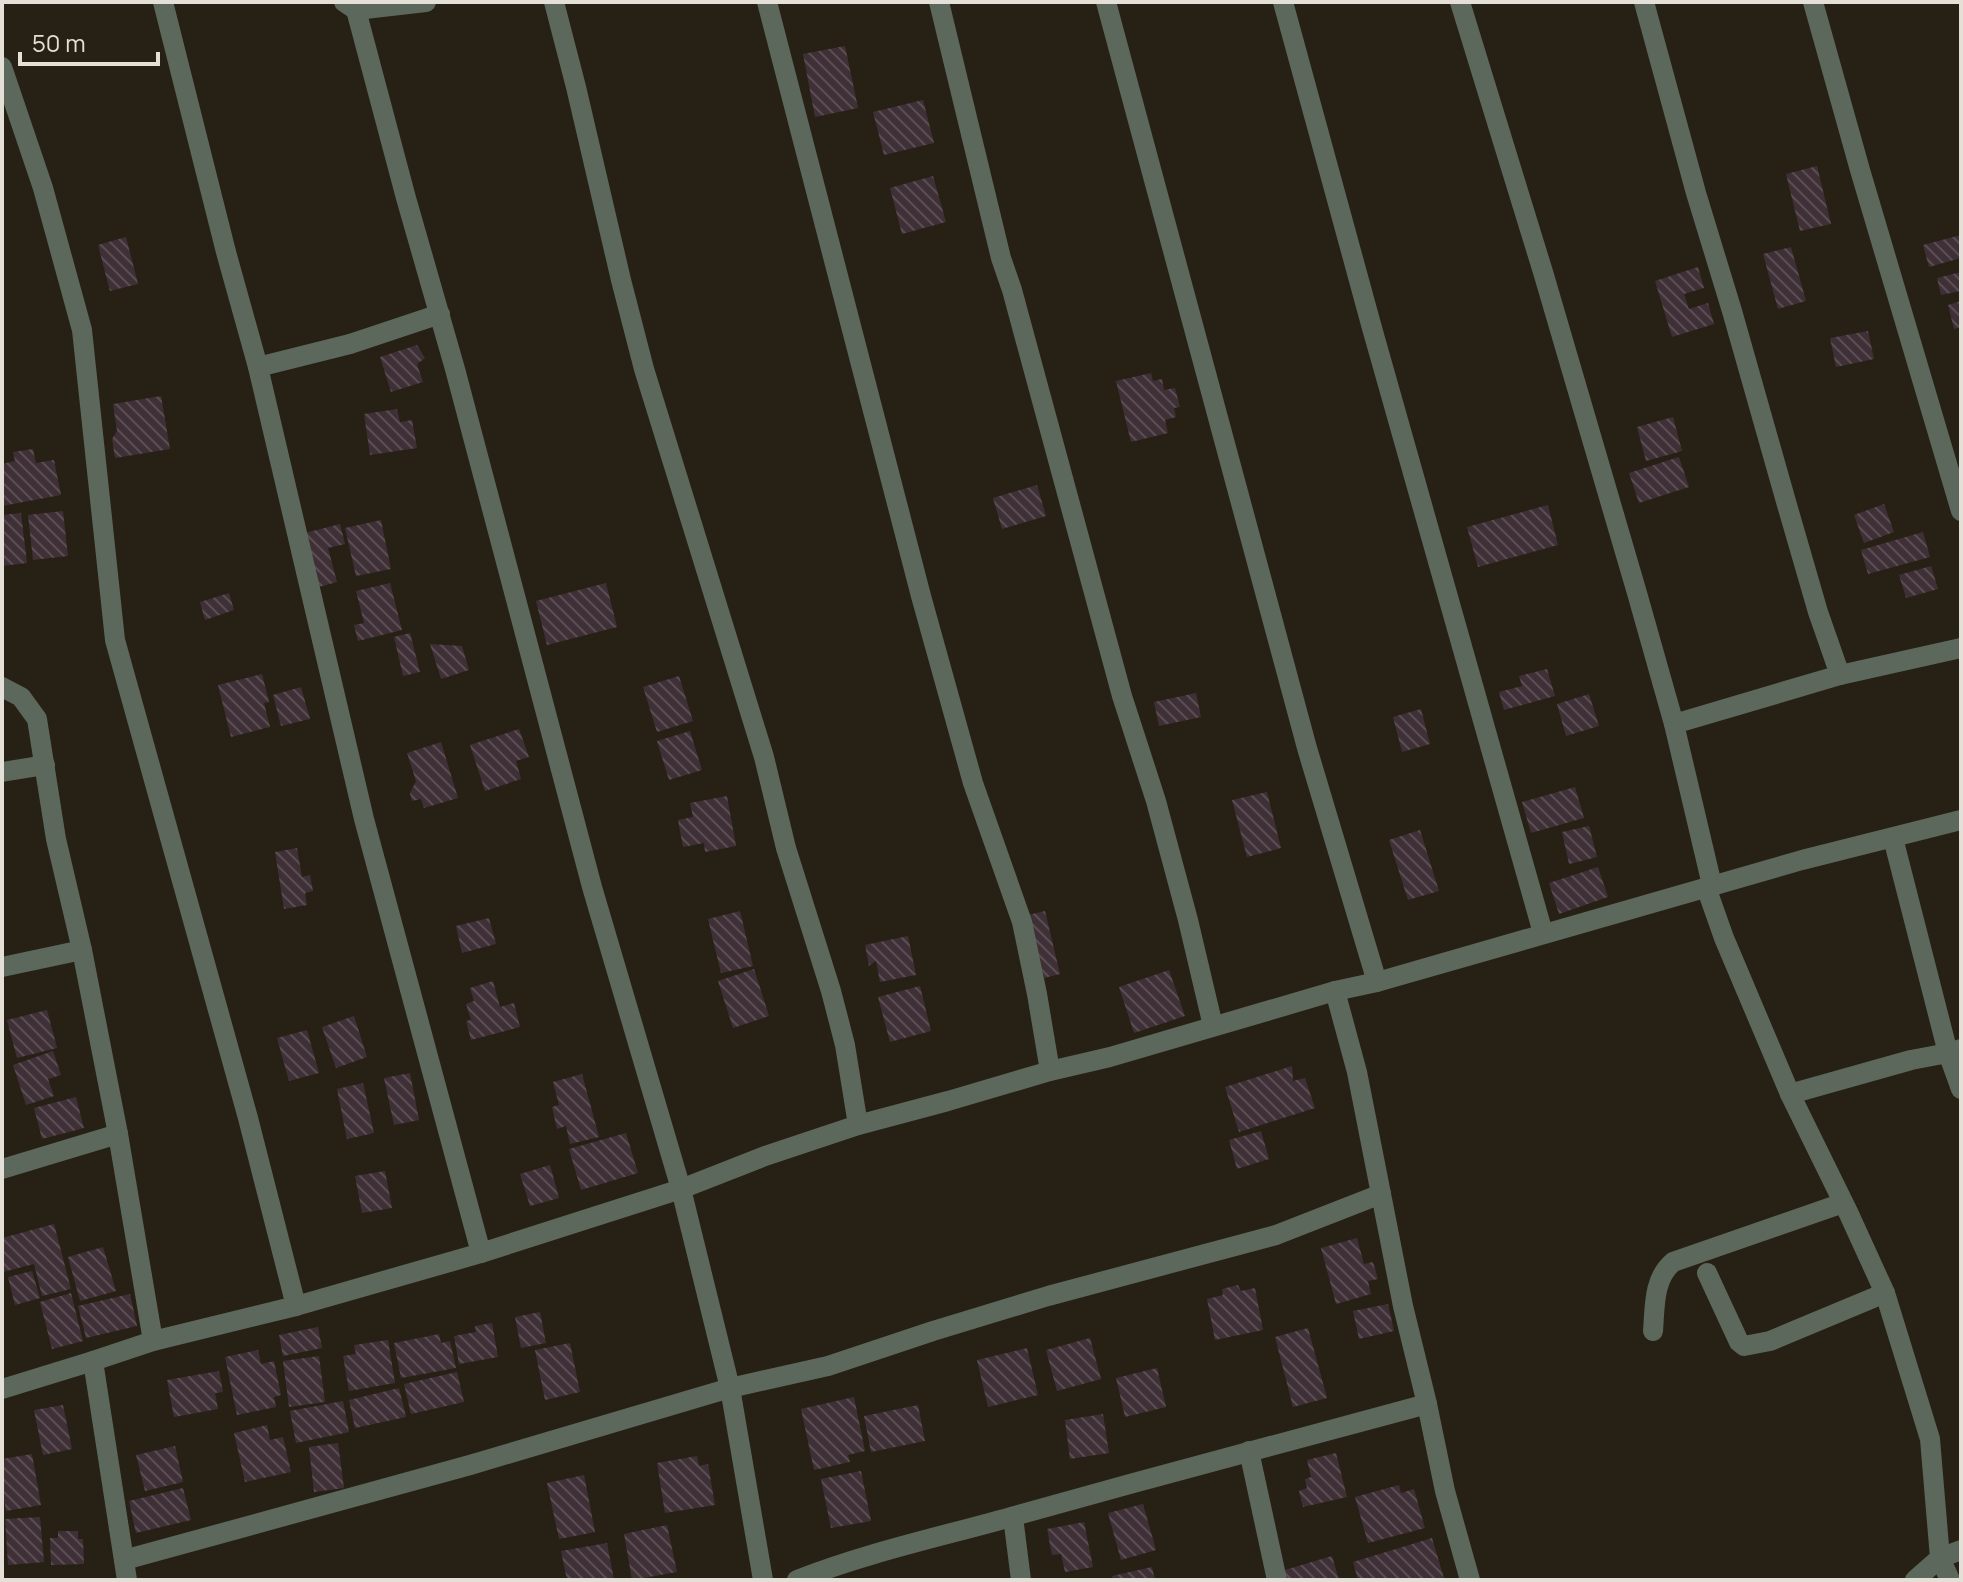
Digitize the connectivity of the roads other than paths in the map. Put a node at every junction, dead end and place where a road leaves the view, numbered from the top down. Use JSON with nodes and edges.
{"nodes":[{"id":1,"x":163,"y":2,"type":"edge"},
{"id":2,"x":426,"y":2,"type":"edge"},
{"id":3,"x":554,"y":2,"type":"edge"},
{"id":4,"x":767,"y":2,"type":"edge"},
{"id":5,"x":939,"y":2,"type":"edge"},
{"id":6,"x":1106,"y":2,"type":"edge"},
{"id":7,"x":1283,"y":2,"type":"edge"},
{"id":8,"x":1460,"y":2,"type":"edge"},
{"id":9,"x":1644,"y":2,"type":"edge"},
{"id":10,"x":1813,"y":2,"type":"edge"},
{"id":11,"x":350,"y":6,"type":"edge"},
{"id":12,"x":2,"y":67,"type":"edge"},
{"id":13,"x":440,"y":314,"type":"junction"},
{"id":14,"x":258,"y":367,"type":"junction"},
{"id":15,"x":1961,"y":511,"type":"edge"},
{"id":16,"x":1961,"y":648,"type":"edge"},
{"id":17,"x":1840,"y":675,"type":"junction"},
{"id":18,"x":2,"y":687,"type":"edge"},
{"id":19,"x":1674,"y":724,"type":"junction"},
{"id":20,"x":45,"y":765,"type":"junction"},
{"id":21,"x":2,"y":772,"type":"edge"},
{"id":22,"x":1961,"y":820,"type":"edge"},
{"id":23,"x":1893,"y":838,"type":"junction"},
{"id":24,"x":1706,"y":887,"type":"junction"},
{"id":25,"x":1543,"y":933,"type":"junction"},
{"id":26,"x":82,"y":950,"type":"junction"},
{"id":27,"x":2,"y":967,"type":"edge"},
{"id":28,"x":1377,"y":982,"type":"junction"},
{"id":29,"x":1335,"y":991,"type":"junction"},
{"id":30,"x":1213,"y":1026,"type":"junction"},
{"id":31,"x":1955,"y":1051,"type":"edge"},
{"id":32,"x":1050,"y":1071,"type":"junction"},
{"id":33,"x":1961,"y":1089,"type":"edge"},
{"id":34,"x":1790,"y":1094,"type":"junction"},
{"id":35,"x":858,"y":1125,"type":"junction"},
{"id":36,"x":118,"y":1134,"type":"junction"},
{"id":37,"x":2,"y":1169,"type":"edge"},
{"id":38,"x":681,"y":1189,"type":"junction"},
{"id":39,"x":1381,"y":1194,"type":"junction"},
{"id":40,"x":1843,"y":1203,"type":"junction"},
{"id":41,"x":481,"y":1253,"type":"junction"},
{"id":42,"x":1707,"y":1273,"type":"dead end"},
{"id":43,"x":1885,"y":1293,"type":"junction"},
{"id":44,"x":296,"y":1306,"type":"junction"},
{"id":45,"x":1653,"y":1331,"type":"dead end"},
{"id":46,"x":153,"y":1341,"type":"junction"},
{"id":47,"x":93,"y":1361,"type":"junction"},
{"id":48,"x":730,"y":1388,"type":"junction"},
{"id":49,"x":2,"y":1389,"type":"edge"},
{"id":50,"x":1427,"y":1404,"type":"junction"},
{"id":51,"x":1249,"y":1451,"type":"junction"},
{"id":52,"x":1013,"y":1517,"type":"junction"},
{"id":53,"x":1961,"y":1550,"type":"edge"},
{"id":54,"x":1940,"y":1558,"type":"junction"},
{"id":55,"x":126,"y":1570,"type":"edge"},
{"id":56,"x":763,"y":1580,"type":"edge"},
{"id":57,"x":797,"y":1580,"type":"edge"},
{"id":58,"x":1021,"y":1580,"type":"edge"},
{"id":59,"x":1277,"y":1580,"type":"edge"},
{"id":60,"x":1470,"y":1580,"type":"edge"},
{"id":61,"x":1915,"y":1580,"type":"edge"},
{"id":62,"x":1950,"y":1580,"type":"edge"}],
"edges":[{"from":1,"to":14,"type":"street"},
{"from":2,"to":11,"type":"street"},
{"from":3,"to":35,"type":"street"},
{"from":4,"to":32,"type":"street"},
{"from":5,"to":30,"type":"street"},
{"from":6,"to":28,"type":"street"},
{"from":7,"to":25,"type":"street"},
{"from":8,"to":19,"type":"street"},
{"from":9,"to":17,"type":"street"},
{"from":10,"to":15,"type":"street"},
{"from":11,"to":13,"type":"street"},
{"from":12,"to":44,"type":"street"},
{"from":13,"to":14,"type":"street"},
{"from":13,"to":38,"type":"street"},
{"from":14,"to":41,"type":"street"},
{"from":16,"to":17,"type":"street"},
{"from":17,"to":19,"type":"street"},
{"from":18,"to":20,"type":"street"},
{"from":19,"to":24,"type":"street"},
{"from":20,"to":21,"type":"street"},
{"from":20,"to":26,"type":"street"},
{"from":22,"to":23,"type":"street"},
{"from":23,"to":24,"type":"street"},
{"from":23,"to":31,"type":"street"},
{"from":24,"to":25,"type":"street"},
{"from":24,"to":34,"type":"street"},
{"from":25,"to":28,"type":"street"},
{"from":26,"to":27,"type":"street"},
{"from":26,"to":36,"type":"street"},
{"from":28,"to":29,"type":"street"},
{"from":29,"to":30,"type":"street"},
{"from":29,"to":39,"type":"street"},
{"from":30,"to":32,"type":"street"},
{"from":31,"to":33,"type":"street"},
{"from":31,"to":34,"type":"street"},
{"from":32,"to":35,"type":"street"},
{"from":34,"to":40,"type":"street"},
{"from":35,"to":38,"type":"street"},
{"from":36,"to":37,"type":"street"},
{"from":36,"to":46,"type":"street"},
{"from":38,"to":41,"type":"street"},
{"from":38,"to":48,"type":"street"},
{"from":39,"to":48,"type":"street"},
{"from":39,"to":50,"type":"street"},
{"from":40,"to":43,"type":"street"},
{"from":40,"to":45,"type":"street"},
{"from":41,"to":44,"type":"street"},
{"from":42,"to":43,"type":"street"},
{"from":43,"to":54,"type":"street"},
{"from":44,"to":46,"type":"street"},
{"from":46,"to":47,"type":"street"},
{"from":47,"to":49,"type":"street"},
{"from":47,"to":55,"type":"street"},
{"from":48,"to":55,"type":"street"},
{"from":48,"to":56,"type":"street"},
{"from":50,"to":51,"type":"street"},
{"from":50,"to":60,"type":"street"},
{"from":51,"to":52,"type":"street"},
{"from":51,"to":59,"type":"street"},
{"from":52,"to":57,"type":"street"},
{"from":52,"to":58,"type":"street"},
{"from":53,"to":54,"type":"street"},
{"from":54,"to":61,"type":"street"},
{"from":54,"to":62,"type":"street"}]}
